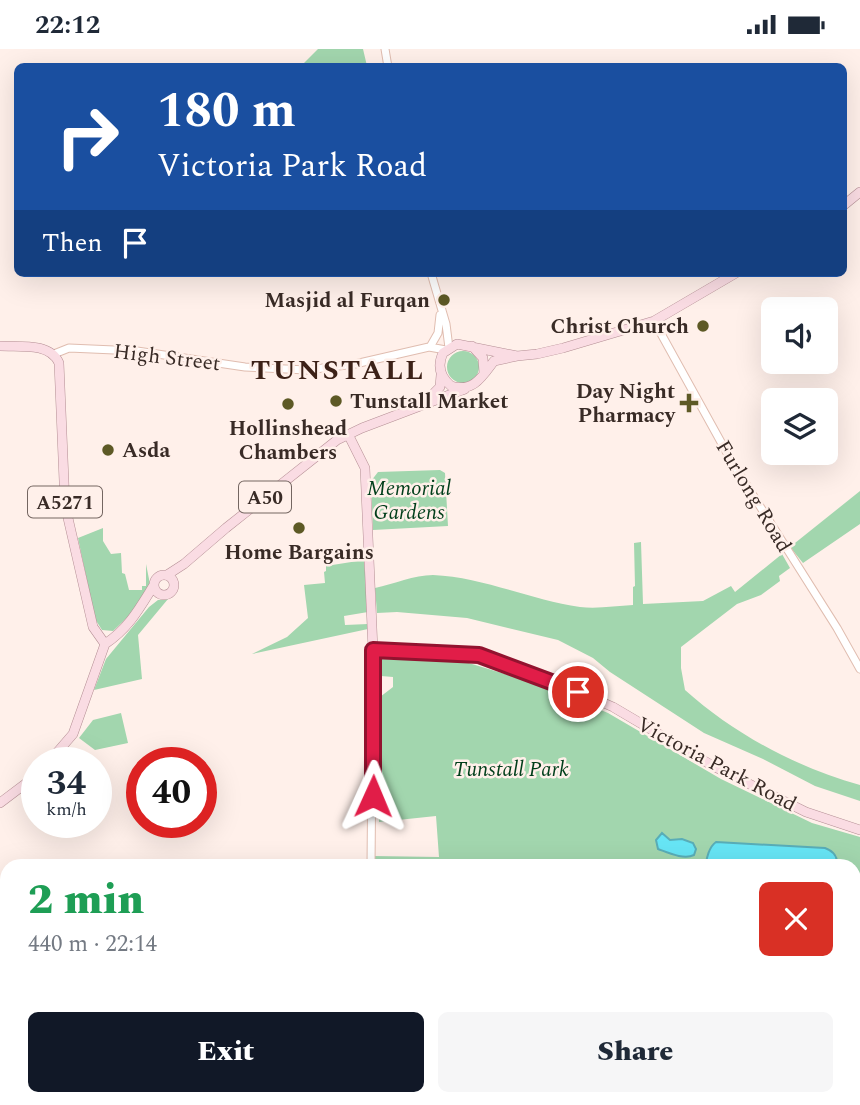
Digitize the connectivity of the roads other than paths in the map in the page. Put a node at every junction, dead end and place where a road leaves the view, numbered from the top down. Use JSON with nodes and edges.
{"nodes":[{"id":1,"x":432,"y":277,"type":"edge"},
{"id":2,"x":729,"y":277,"type":"edge"},
{"id":3,"x":441,"y":309,"type":"junction"},
{"id":4,"x":654,"y":321,"type":"junction"},
{"id":5,"x":471,"y":345,"type":"junction"},
{"id":6,"x":0,"y":346,"type":"edge"},
{"id":7,"x":430,"y":347,"type":"junction"},
{"id":8,"x":451,"y":347,"type":"junction"},
{"id":9,"x":54,"y":354,"type":"junction"},
{"id":10,"x":517,"y":356,"type":"junction"},
{"id":11,"x":441,"y":375,"type":"junction"},
{"id":12,"x":482,"y":377,"type":"junction"},
{"id":13,"x":467,"y":388,"type":"junction"},
{"id":14,"x":428,"y":404,"type":"junction"},
{"id":15,"x":348,"y":434,"type":"junction"},
{"id":16,"x":184,"y":564,"type":"junction"},
{"id":17,"x":167,"y":575,"type":"junction"},
{"id":18,"x":154,"y":585,"type":"junction"},
{"id":19,"x":175,"y":586,"type":"junction"},
{"id":20,"x":162,"y":595,"type":"junction"},
{"id":21,"x":142,"y":607,"type":"junction"},
{"id":22,"x":105,"y":644,"type":"junction"},
{"id":23,"x":373,"y":650,"type":"junction"},
{"id":24,"x":860,"y":669,"type":"edge"},
{"id":25,"x":62,"y":747,"type":"edge"},
{"id":26,"x":21,"y":787,"type":"edge"},
{"id":27,"x":0,"y":803,"type":"edge"},
{"id":28,"x":860,"y":830,"type":"edge"},
{"id":29,"x":371,"y":859,"type":"edge"}],
"edges":[{"from":1,"to":3,"type":"street"},
{"from":2,"to":4,"type":"main road","number":"A50"},
{"from":3,"to":7,"type":"street"},
{"from":3,"to":8,"type":"street"},
{"from":4,"to":10,"type":"main road","number":"A50"},
{"from":4,"to":24,"type":"street","name":"Furlong Road"},
{"from":5,"to":8,"type":"main road","number":"A50"},
{"from":5,"to":10,"type":"main road","number":"A50"},
{"from":5,"to":12,"type":"main road"},
{"from":6,"to":9,"type":"main road"},
{"from":7,"to":8,"type":"street","name":"High Street"},
{"from":7,"to":9,"type":"street","name":"High Street"},
{"from":8,"to":11,"type":"main road"},
{"from":9,"to":22,"type":"main road","number":"A5271"},
{"from":10,"to":12,"type":"main road","number":"A50"},
{"from":11,"to":13,"type":"main road"},
{"from":11,"to":14,"type":"main road"},
{"from":12,"to":13,"type":"main road","number":"A50"},
{"from":13,"to":14,"type":"main road","number":"A50"},
{"from":14,"to":15,"type":"main road","number":"A50"},
{"from":15,"to":16,"type":"main road","number":"A50"},
{"from":15,"to":23,"type":"main road"},
{"from":16,"to":17,"type":"main road","number":"A50"},
{"from":16,"to":19,"type":"main road","number":"A50"},
{"from":17,"to":18,"type":"main road"},
{"from":17,"to":19,"type":"main road"},
{"from":18,"to":20,"type":"main road"},
{"from":18,"to":21,"type":"main road"},
{"from":19,"to":20,"type":"main road"},
{"from":20,"to":21,"type":"main road"},
{"from":21,"to":22,"type":"main road"},
{"from":22,"to":25,"type":"main road"},
{"from":23,"to":28,"type":"main road","name":"Victoria Park Road"},
{"from":23,"to":29,"type":"street"},
{"from":26,"to":27,"type":"main road"}]}
